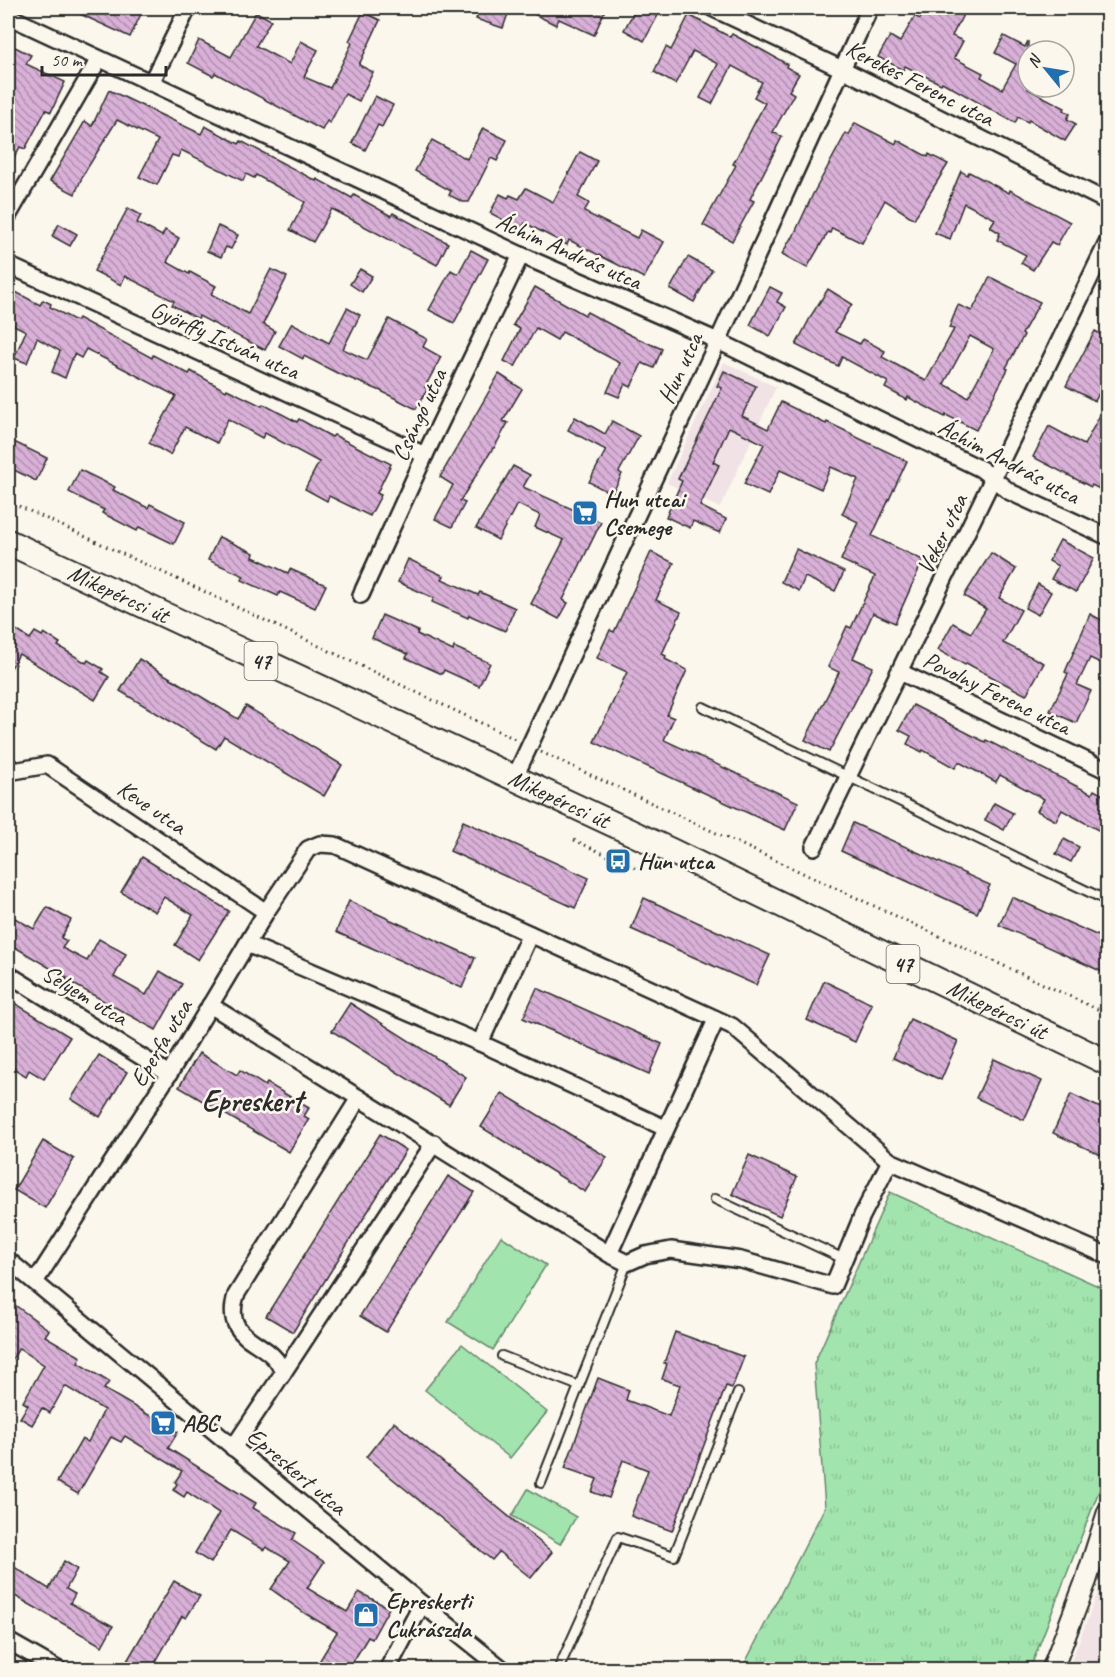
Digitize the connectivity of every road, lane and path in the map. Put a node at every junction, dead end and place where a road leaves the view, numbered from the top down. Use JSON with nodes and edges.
{"nodes":[{"id":1,"x":188,"y":8,"type":"edge"},
{"id":2,"x":712,"y":8,"type":"edge"},
{"id":3,"x":870,"y":8,"type":"edge"},
{"id":4,"x":8,"y":16,"type":"edge"},
{"id":5,"x":99,"y":59,"type":"junction"},
{"id":6,"x":842,"y":69,"type":"junction"},
{"id":7,"x":151,"y":83,"type":"junction"},
{"id":8,"x":1107,"y":202,"type":"edge"},
{"id":9,"x":8,"y":216,"type":"edge"},
{"id":10,"x":1107,"y":241,"type":"edge"},
{"id":11,"x":521,"y":255,"type":"junction"},
{"id":12,"x":8,"y":265,"type":"edge"},
{"id":13,"x":718,"y":341,"type":"junction"},
{"id":14,"x":425,"y":455,"type":"junction"},
{"id":15,"x":993,"y":480,"type":"junction"},
{"id":16,"x":8,"y":501,"type":"edge"},
{"id":17,"x":1107,"y":537,"type":"edge"},
{"id":18,"x":8,"y":542,"type":"edge"},
{"id":19,"x":361,"y":596,"type":"dead end"},
{"id":20,"x":900,"y":672,"type":"junction"},
{"id":21,"x":703,"y":706,"type":"dead end"},
{"id":22,"x":530,"y":746,"type":"junction"},
{"id":23,"x":1107,"y":771,"type":"edge"},
{"id":24,"x":10,"y":773,"type":"edge"},
{"id":25,"x":849,"y":777,"type":"junction"},
{"id":26,"x":514,"y":779,"type":"junction"},
{"id":27,"x":574,"y":840,"type":"dead end"},
{"id":28,"x":814,"y":847,"type":"dead end"},
{"id":29,"x":635,"y":867,"type":"dead end"},
{"id":30,"x":1107,"y":901,"type":"edge"},
{"id":31,"x":266,"y":912,"type":"junction"},
{"id":32,"x":530,"y":934,"type":"junction"},
{"id":33,"x":247,"y":944,"type":"junction"},
{"id":34,"x":8,"y":974,"type":"edge"},
{"id":35,"x":210,"y":1005,"type":"junction"},
{"id":36,"x":1107,"y":1014,"type":"edge"},
{"id":37,"x":716,"y":1020,"type":"junction"},
{"id":38,"x":480,"y":1043,"type":"junction"},
{"id":39,"x":1107,"y":1063,"type":"edge"},
{"id":40,"x":170,"y":1074,"type":"junction"},
{"id":41,"x":359,"y":1098,"type":"junction"},
{"id":42,"x":665,"y":1128,"type":"junction"},
{"id":43,"x":434,"y":1143,"type":"junction"},
{"id":44,"x":890,"y":1161,"type":"junction"},
{"id":45,"x":715,"y":1199,"type":"dead end"},
{"id":46,"x":609,"y":1254,"type":"junction"},
{"id":47,"x":1107,"y":1256,"type":"edge"},
{"id":48,"x":844,"y":1259,"type":"junction"},
{"id":49,"x":8,"y":1260,"type":"edge"},
{"id":50,"x":627,"y":1263,"type":"junction"},
{"id":51,"x":35,"y":1282,"type":"junction"},
{"id":52,"x":501,"y":1356,"type":"dead end"},
{"id":53,"x":283,"y":1374,"type":"junction"},
{"id":54,"x":579,"y":1386,"type":"junction"},
{"id":55,"x":738,"y":1393,"type":"dead end"},
{"id":56,"x":233,"y":1448,"type":"junction"},
{"id":57,"x":541,"y":1483,"type":"dead end"},
{"id":58,"x":1107,"y":1512,"type":"edge"},
{"id":59,"x":1107,"y":1538,"type":"edge"},
{"id":60,"x":1086,"y":1581,"type":"junction"},
{"id":61,"x":422,"y":1604,"type":"junction"},
{"id":62,"x":8,"y":1641,"type":"edge"},
{"id":63,"x":59,"y":1670,"type":"edge"},
{"id":64,"x":387,"y":1670,"type":"edge"},
{"id":65,"x":504,"y":1670,"type":"edge"},
{"id":66,"x":558,"y":1670,"type":"edge"},
{"id":67,"x":1052,"y":1670,"type":"edge"}],
"edges":[{"from":1,"to":7,"type":"street"},
{"from":2,"to":6,"type":"street","name":"Kerekes Ferenc utca"},
{"from":3,"to":6,"type":"street","name":"Hun utca"},
{"from":4,"to":5,"type":"street","name":"Áchim András utca"},
{"from":5,"to":7,"type":"street","name":"Áchim András utca"},
{"from":5,"to":9,"type":"street"},
{"from":6,"to":8,"type":"street","name":"Kerekes Ferenc utca"},
{"from":6,"to":13,"type":"street","name":"Hun utca"},
{"from":7,"to":11,"type":"street","name":"Áchim András utca"},
{"from":10,"to":15,"type":"street","name":"Veker utca"},
{"from":11,"to":13,"type":"street","name":"Áchim András utca"},
{"from":11,"to":14,"type":"street","name":"Csángó utca"},
{"from":12,"to":14,"type":"street","name":"Györffy István utca"},
{"from":13,"to":15,"type":"street","name":"Áchim András utca"},
{"from":13,"to":22,"type":"street","name":"Hun utca"},
{"from":14,"to":19,"type":"street","name":"Csángó utca"},
{"from":15,"to":17,"type":"street","name":"Áchim András utca"},
{"from":15,"to":20,"type":"street","name":"Veker utca"},
{"from":16,"to":22,"type":"path"},
{"from":18,"to":26,"type":"main road","name":"Mikepércsi út","number":"47"},
{"from":20,"to":23,"type":"street","name":"Povolny Ferenc utca"},
{"from":20,"to":25,"type":"street","name":"Veker utca"},
{"from":21,"to":25,"type":"lane"},
{"from":22,"to":26,"type":"street","name":"Hun utca"},
{"from":22,"to":36,"type":"path"},
{"from":24,"to":31,"type":"street","name":"Keve utca"},
{"from":25,"to":28,"type":"street","name":"Veker utca"},
{"from":25,"to":30,"type":"lane"},
{"from":26,"to":39,"type":"main road","name":"Mikepércsi út","number":"47"},
{"from":27,"to":29,"type":"path"},
{"from":31,"to":32,"type":"street","name":"Eperfa utca"},
{"from":31,"to":33,"type":"street","name":"Eperfa utca"},
{"from":32,"to":37,"type":"street"},
{"from":32,"to":38,"type":"street"},
{"from":33,"to":35,"type":"street","name":"Eperfa utca"},
{"from":33,"to":38,"type":"street"},
{"from":34,"to":40,"type":"street","name":"Selyem utca"},
{"from":35,"to":40,"type":"street","name":"Eperfa utca"},
{"from":35,"to":41,"type":"street"},
{"from":37,"to":42,"type":"street"},
{"from":37,"to":44,"type":"street"},
{"from":38,"to":42,"type":"street"},
{"from":40,"to":51,"type":"street","name":"Eperfa utca"},
{"from":41,"to":43,"type":"street"},
{"from":41,"to":53,"type":"street"},
{"from":42,"to":46,"type":"street"},
{"from":43,"to":46,"type":"street"},
{"from":43,"to":53,"type":"street"},
{"from":44,"to":47,"type":"street"},
{"from":44,"to":48,"type":"street"},
{"from":45,"to":48,"type":"lane"},
{"from":46,"to":50,"type":"street"},
{"from":48,"to":50,"type":"street"},
{"from":49,"to":51,"type":"street","name":"Epreskert utca"},
{"from":50,"to":54,"type":"lane"},
{"from":51,"to":56,"type":"street","name":"Epreskert utca"},
{"from":52,"to":54,"type":"lane"},
{"from":53,"to":56,"type":"street"},
{"from":54,"to":57,"type":"lane"},
{"from":55,"to":66,"type":"lane"},
{"from":56,"to":61,"type":"street","name":"Epreskert utca"},
{"from":58,"to":60,"type":"street"},
{"from":59,"to":60,"type":"street"},
{"from":60,"to":67,"type":"street"},
{"from":61,"to":64,"type":"street"},
{"from":61,"to":65,"type":"street","name":"Epreskert utca"},
{"from":62,"to":63,"type":"street"}]}
